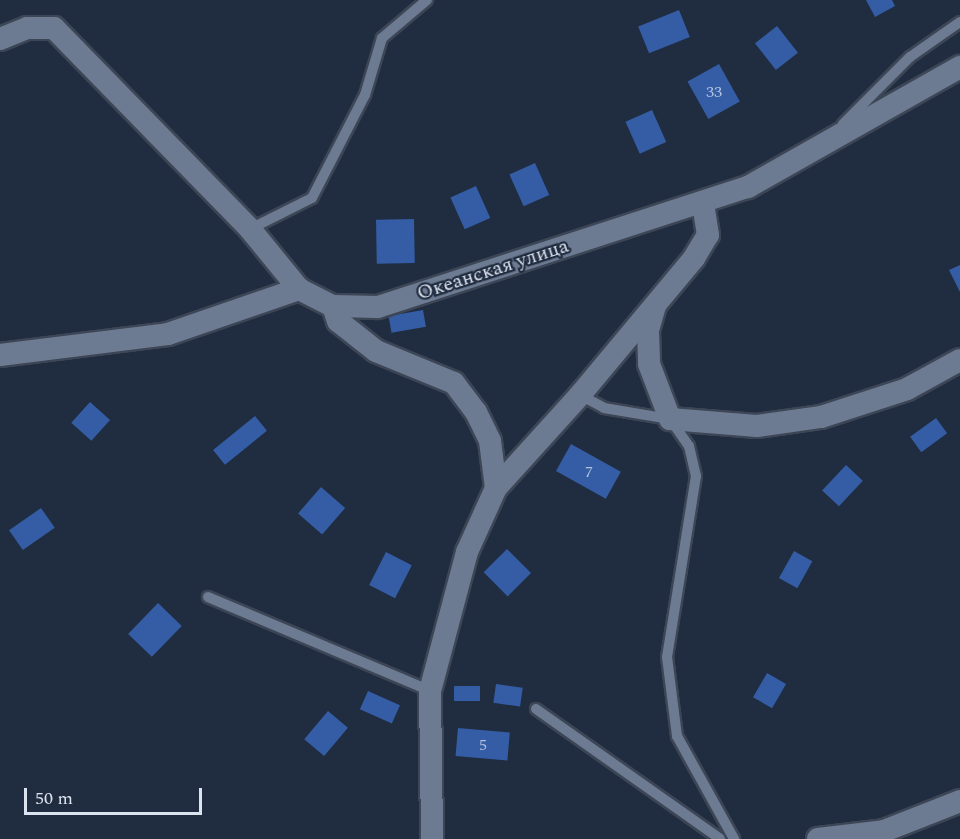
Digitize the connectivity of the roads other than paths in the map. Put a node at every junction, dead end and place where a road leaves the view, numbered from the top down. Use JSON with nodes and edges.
{"nodes":[{"id":1,"x":427,"y":0,"type":"edge"},
{"id":2,"x":960,"y":22,"type":"edge"},
{"id":3,"x":0,"y":39,"type":"edge"},
{"id":4,"x":960,"y":67,"type":"edge"},
{"id":5,"x":824,"y":144,"type":"junction"},
{"id":6,"x":703,"y":202,"type":"junction"},
{"id":7,"x":250,"y":229,"type":"junction"},
{"id":8,"x":299,"y":289,"type":"junction"},
{"id":9,"x":333,"y":306,"type":"junction"},
{"id":10,"x":656,"y":306,"type":"junction"},
{"id":11,"x":0,"y":355,"type":"edge"},
{"id":12,"x":960,"y":360,"type":"edge"},
{"id":13,"x":580,"y":395,"type":"junction"},
{"id":14,"x":670,"y":419,"type":"junction"},
{"id":15,"x":496,"y":488,"type":"junction"},
{"id":16,"x":208,"y":597,"type":"dead end"},
{"id":17,"x":430,"y":691,"type":"junction"},
{"id":18,"x":536,"y":709,"type":"dead end"},
{"id":19,"x":960,"y":801,"type":"edge"},
{"id":20,"x":432,"y":839,"type":"edge"},
{"id":21,"x":720,"y":839,"type":"edge"},
{"id":22,"x":734,"y":839,"type":"edge"},
{"id":23,"x":818,"y":839,"type":"edge"}],
"edges":[{"from":1,"to":7,"type":"lane"},
{"from":2,"to":5,"type":"lane"},
{"from":3,"to":7,"type":"street"},
{"from":4,"to":5,"type":"street","name":"Океанская улица"},
{"from":5,"to":6,"type":"street","name":"Океанская улица"},
{"from":6,"to":9,"type":"street","name":"Океанская улица"},
{"from":6,"to":10,"type":"street"},
{"from":7,"to":8,"type":"street"},
{"from":8,"to":9,"type":"street","name":"Океанская улица"},
{"from":8,"to":11,"type":"street"},
{"from":9,"to":15,"type":"street"},
{"from":10,"to":13,"type":"street"},
{"from":10,"to":14,"type":"street"},
{"from":12,"to":14,"type":"street"},
{"from":13,"to":14,"type":"lane"},
{"from":13,"to":15,"type":"street"},
{"from":14,"to":22,"type":"lane"},
{"from":15,"to":17,"type":"street"},
{"from":16,"to":17,"type":"lane"},
{"from":17,"to":20,"type":"street"},
{"from":18,"to":21,"type":"lane"},
{"from":19,"to":23,"type":"street"}]}
